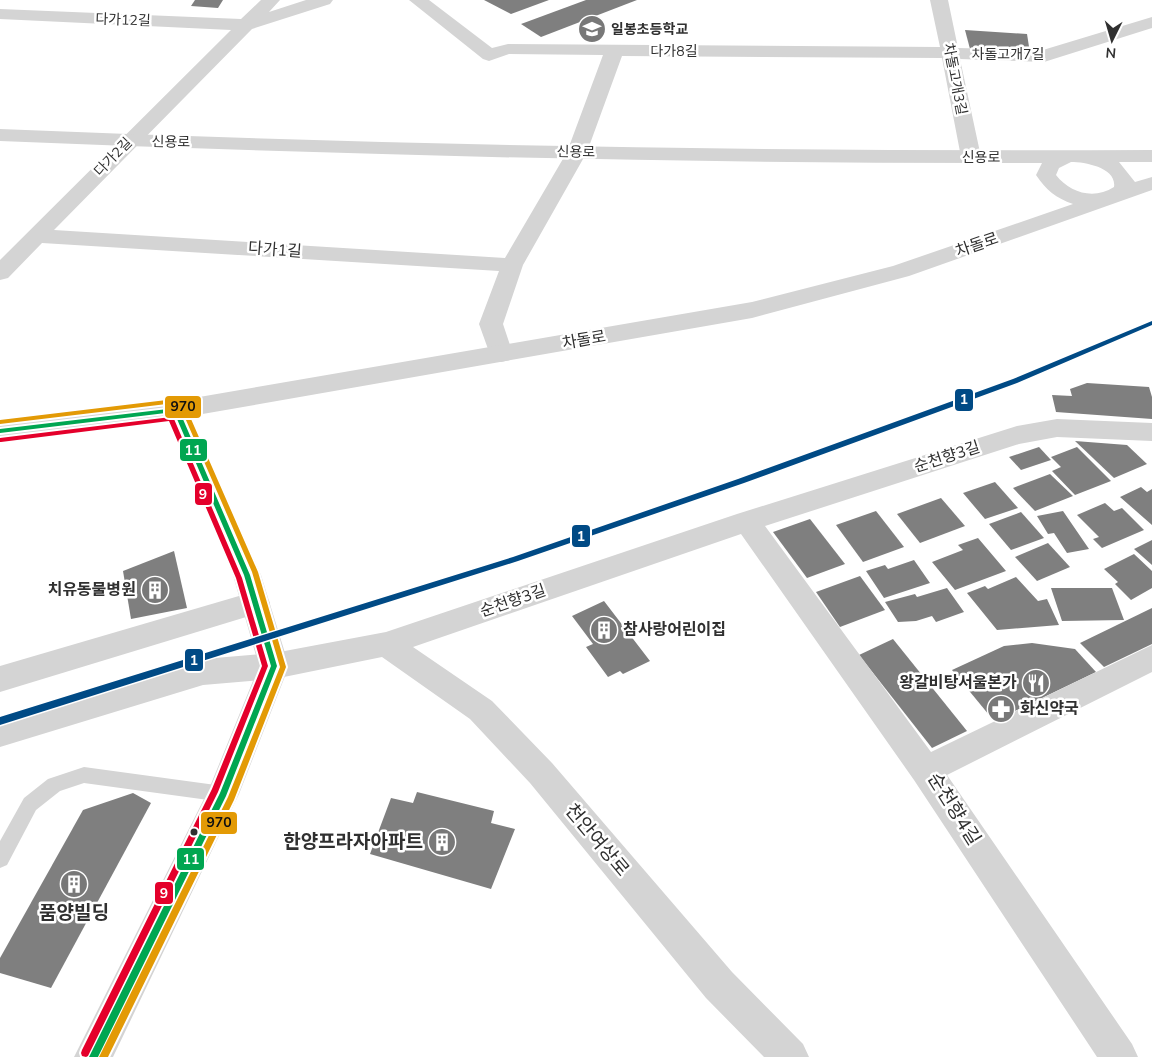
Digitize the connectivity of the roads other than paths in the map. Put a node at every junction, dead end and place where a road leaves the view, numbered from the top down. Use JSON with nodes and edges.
{"nodes":[{"id":1,"x":271,"y":0,"type":"edge"},
{"id":2,"x":324,"y":0,"type":"edge"},
{"id":3,"x":418,"y":0,"type":"edge"},
{"id":4,"x":939,"y":0,"type":"edge"},
{"id":5,"x":0,"y":14,"type":"edge"},
{"id":6,"x":1152,"y":22,"type":"edge"},
{"id":7,"x":246,"y":25,"type":"junction"},
{"id":8,"x":614,"y":51,"type":"junction"},
{"id":9,"x":950,"y":53,"type":"junction"},
{"id":10,"x":0,"y":135,"type":"edge"},
{"id":11,"x":129,"y":141,"type":"junction"},
{"id":12,"x":577,"y":152,"type":"junction"},
{"id":13,"x":1072,"y":156,"type":"junction"},
{"id":14,"x":1152,"y":156,"type":"edge"},
{"id":15,"x":971,"y":158,"type":"junction"},
{"id":16,"x":1050,"y":183,"type":"junction"},
{"id":17,"x":1152,"y":183,"type":"edge"},
{"id":18,"x":1117,"y":196,"type":"junction"},
{"id":19,"x":1034,"y":225,"type":"junction"},
{"id":20,"x":38,"y":236,"type":"junction"},
{"id":21,"x":512,"y":265,"type":"junction"},
{"id":22,"x":0,"y":273,"type":"edge"},
{"id":23,"x":501,"y":354,"type":"junction"},
{"id":24,"x":176,"y":410,"type":"junction"},
{"id":25,"x":0,"y":431,"type":"edge"},
{"id":26,"x":1152,"y":432,"type":"edge"},
{"id":27,"x":747,"y":521,"type":"junction"},
{"id":28,"x":256,"y":603,"type":"junction"},
{"id":29,"x":386,"y":644,"type":"junction"},
{"id":30,"x":1152,"y":658,"type":"edge"},
{"id":31,"x":274,"y":666,"type":"junction"},
{"id":32,"x":0,"y":679,"type":"edge"},
{"id":33,"x":0,"y":732,"type":"edge"},
{"id":34,"x":925,"y":770,"type":"junction"},
{"id":35,"x":223,"y":794,"type":"junction"},
{"id":36,"x":0,"y":859,"type":"edge"},
{"id":37,"x":93,"y":1057,"type":"edge"},
{"id":38,"x":790,"y":1057,"type":"edge"},
{"id":39,"x":1119,"y":1057,"type":"edge"}],
"edges":[{"from":1,"to":7,"type":"street","name":"다가2길"},
{"from":2,"to":7,"type":"street"},
{"from":3,"to":8,"type":"street","name":"다가8길"},
{"from":4,"to":9,"type":"street","name":"차돌고개3길"},
{"from":5,"to":7,"type":"street","name":"다가12길"},
{"from":6,"to":9,"type":"street","name":"차돌고개7길"},
{"from":7,"to":11,"type":"street","name":"다가2길"},
{"from":8,"to":9,"type":"street","name":"다가8길"},
{"from":8,"to":12,"type":"street"},
{"from":9,"to":15,"type":"street","name":"차돌고개3길"},
{"from":10,"to":11,"type":"street","name":"신용로"},
{"from":11,"to":12,"type":"street","name":"신용로"},
{"from":11,"to":20,"type":"street","name":"다가2길"},
{"from":12,"to":15,"type":"street","name":"신용로"},
{"from":12,"to":21,"type":"street"},
{"from":13,"to":14,"type":"street","name":"신용로"},
{"from":13,"to":15,"type":"street","name":"신용로"},
{"from":13,"to":16,"type":"street"},
{"from":13,"to":18,"type":"street"},
{"from":15,"to":16,"type":"street"},
{"from":16,"to":18,"type":"street"},
{"from":16,"to":19,"type":"street"},
{"from":17,"to":18,"type":"street","name":"차돌로"},
{"from":18,"to":19,"type":"street","name":"차돌로"},
{"from":19,"to":23,"type":"street","name":"차돌로"},
{"from":20,"to":21,"type":"street","name":"다가1길"},
{"from":20,"to":22,"type":"street","name":"다가2길"},
{"from":21,"to":23,"type":"street"},
{"from":23,"to":24,"type":"street","name":"차돌로"},
{"from":24,"to":25,"type":"street","name":"차돌로"},
{"from":24,"to":28,"type":"street"},
{"from":26,"to":27,"type":"street","name":"순천향3길"},
{"from":27,"to":29,"type":"street","name":"순천향3길"},
{"from":27,"to":34,"type":"street"},
{"from":28,"to":31,"type":"street"},
{"from":28,"to":32,"type":"street"},
{"from":29,"to":31,"type":"street","name":"순천향3길"},
{"from":29,"to":38,"type":"street","name":"천안여상로"},
{"from":30,"to":34,"type":"street","name":"순천향4길"},
{"from":31,"to":33,"type":"street","name":"순천향3길"},
{"from":31,"to":35,"type":"street"},
{"from":34,"to":39,"type":"street","name":"순천향4길"},
{"from":35,"to":36,"type":"lane"},
{"from":35,"to":37,"type":"street"}]}
